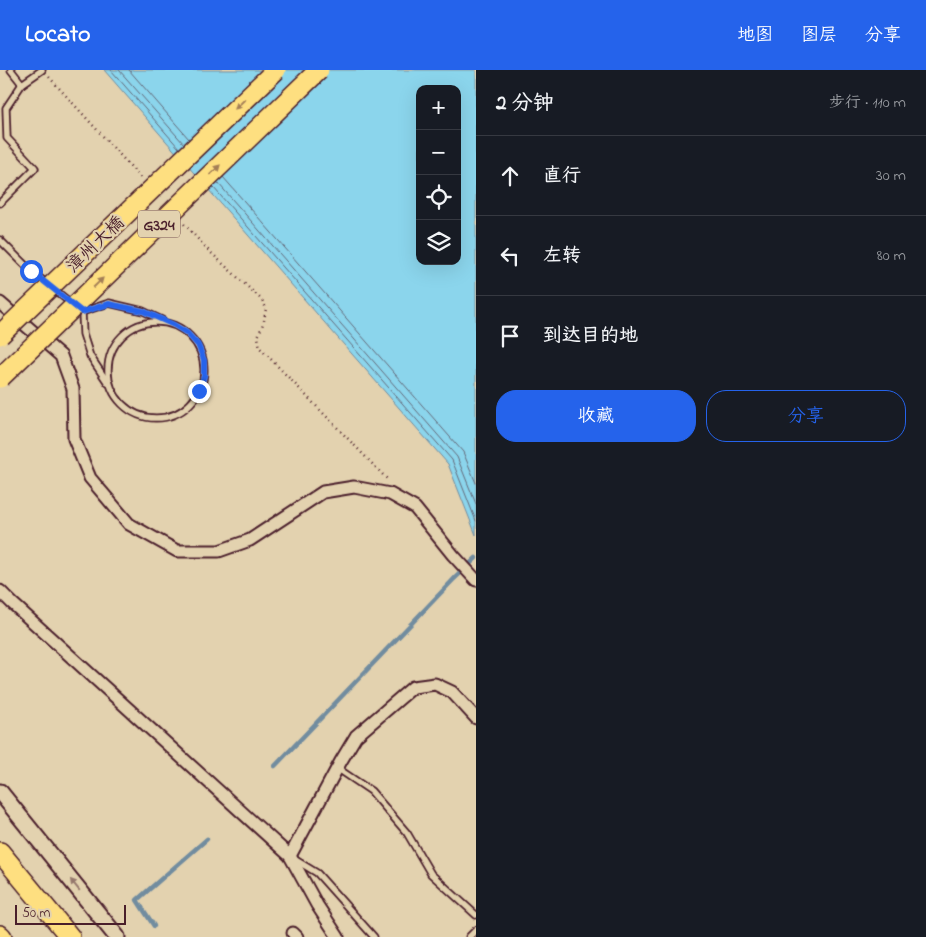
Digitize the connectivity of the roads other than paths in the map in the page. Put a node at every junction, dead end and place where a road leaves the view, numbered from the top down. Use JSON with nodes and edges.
{"nodes":[{"id":1,"x":11,"y":70,"type":"edge"},
{"id":2,"x":42,"y":70,"type":"edge"},
{"id":3,"x":276,"y":70,"type":"edge"},
{"id":4,"x":319,"y":70,"type":"edge"},
{"id":5,"x":22,"y":84,"type":"junction"},
{"id":6,"x":0,"y":204,"type":"edge"},
{"id":7,"x":0,"y":240,"type":"edge"},
{"id":8,"x":0,"y":303,"type":"edge"},
{"id":9,"x":82,"y":312,"type":"junction"},
{"id":10,"x":174,"y":325,"type":"junction"},
{"id":11,"x":0,"y":335,"type":"edge"},
{"id":12,"x":0,"y":378,"type":"edge"},
{"id":13,"x":110,"y":386,"type":"junction"},
{"id":14,"x":476,"y":580,"type":"edge"},
{"id":15,"x":0,"y":591,"type":"edge"},
{"id":16,"x":476,"y":718,"type":"edge"},
{"id":17,"x":337,"y":768,"type":"junction"},
{"id":18,"x":0,"y":792,"type":"edge"},
{"id":19,"x":0,"y":852,"type":"edge"},
{"id":20,"x":290,"y":856,"type":"junction"},
{"id":21,"x":476,"y":915,"type":"edge"},
{"id":22,"x":476,"y":930,"type":"edge"},
{"id":23,"x":70,"y":937,"type":"edge"},
{"id":24,"x":117,"y":937,"type":"edge"},
{"id":25,"x":338,"y":937,"type":"edge"},
{"id":26,"x":374,"y":937,"type":"edge"},
{"id":27,"x":469,"y":937,"type":"edge"}],
"edges":[{"from":1,"to":5,"type":"lane"},
{"from":2,"to":5,"type":"lane"},
{"from":3,"to":11,"type":"highway","name":"漳州大橋","number":"G324","one_way":true,"bridge":true},
{"from":12,"to":4,"type":"highway","number":"G324","one_way":true,"bridge":true},
{"from":5,"to":6,"type":"lane"},
{"from":7,"to":9,"type":"lane"},
{"from":8,"to":14,"type":"street"},
{"from":9,"to":10,"type":"lane"},
{"from":9,"to":13,"type":"lane"},
{"from":10,"to":13,"type":"lane"},
{"from":10,"to":13,"type":"lane"},
{"from":15,"to":20,"type":"street"},
{"from":16,"to":17,"type":"street"},
{"from":17,"to":20,"type":"street"},
{"from":17,"to":21,"type":"lane"},
{"from":24,"to":18,"type":"street","one_way":true},
{"from":19,"to":23,"type":"highway"},
{"from":20,"to":25,"type":"street"},
{"from":20,"to":26,"type":"lane"},
{"from":22,"to":27,"type":"lane"}]}
